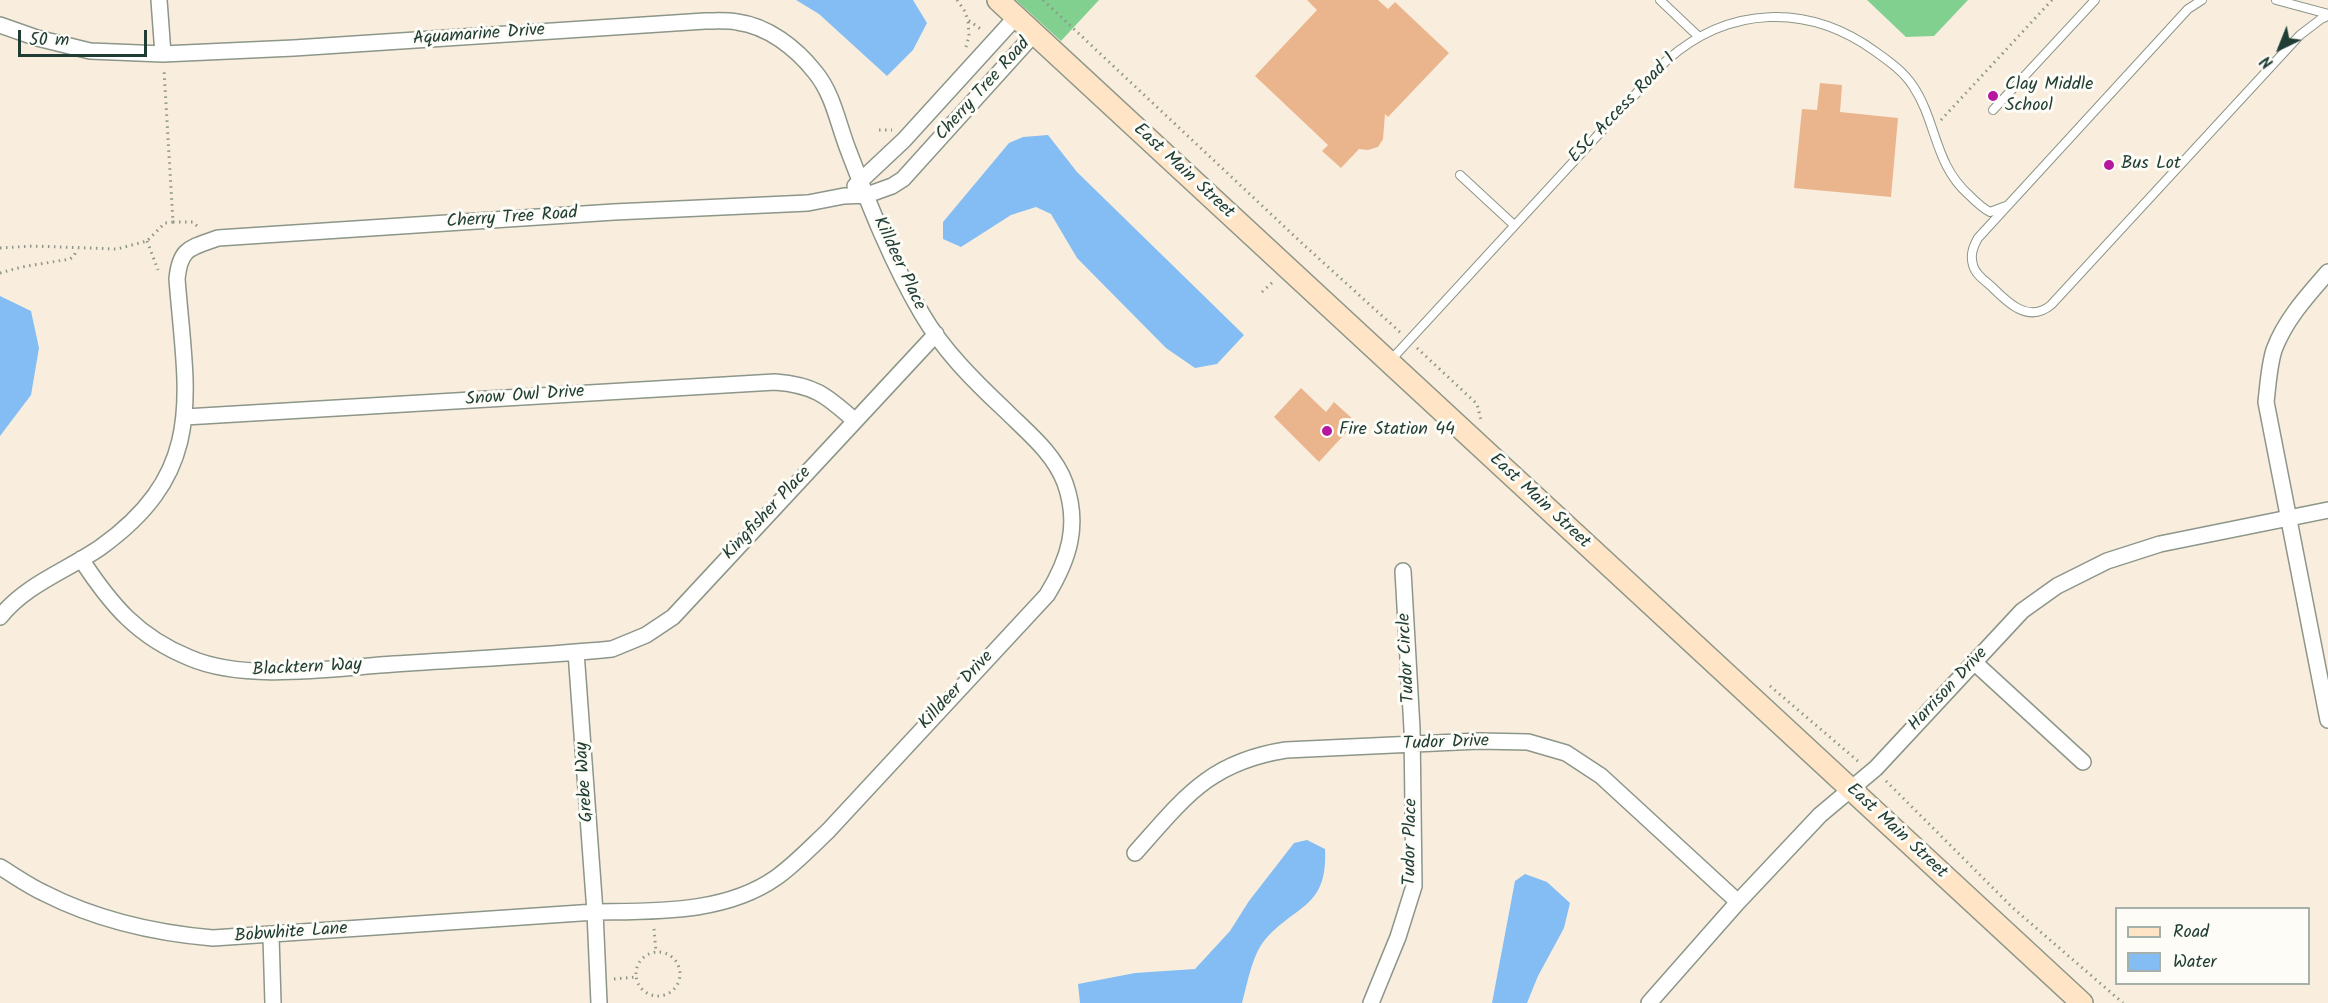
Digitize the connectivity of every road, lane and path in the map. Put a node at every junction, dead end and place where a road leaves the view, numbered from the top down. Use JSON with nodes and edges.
{"nodes":[{"id":1,"x":159,"y":0,"type":"edge"},
{"id":2,"x":998,"y":0,"type":"edge"},
{"id":3,"x":1043,"y":0,"type":"edge"},
{"id":4,"x":1660,"y":0,"type":"edge"},
{"id":5,"x":2052,"y":0,"type":"edge"},
{"id":6,"x":2095,"y":0,"type":"edge"},
{"id":7,"x":2202,"y":0,"type":"edge"},
{"id":8,"x":2276,"y":0,"type":"edge"},
{"id":9,"x":2328,"y":15,"type":"edge"},
{"id":10,"x":1016,"y":17,"type":"junction"},
{"id":11,"x":0,"y":25,"type":"edge"},
{"id":12,"x":1034,"y":34,"type":"junction"},
{"id":13,"x":1699,"y":36,"type":"junction"},
{"id":14,"x":163,"y":54,"type":"junction"},
{"id":15,"x":1993,"y":110,"type":"dead end"},
{"id":16,"x":1932,"y":130,"type":"junction"},
{"id":17,"x":1460,"y":175,"type":"dead end"},
{"id":18,"x":864,"y":189,"type":"junction"},
{"id":19,"x":2006,"y":206,"type":"junction"},
{"id":20,"x":1984,"y":209,"type":"junction"},
{"id":21,"x":173,"y":222,"type":"junction"},
{"id":22,"x":1514,"y":225,"type":"junction"},
{"id":23,"x":200,"y":230,"type":"dead end"},
{"id":24,"x":1984,"y":231,"type":"junction"},
{"id":25,"x":147,"y":241,"type":"junction"},
{"id":26,"x":0,"y":248,"type":"edge"},
{"id":27,"x":77,"y":249,"type":"junction"},
{"id":28,"x":158,"y":270,"type":"dead end"},
{"id":29,"x":2328,"y":272,"type":"edge"},
{"id":30,"x":0,"y":273,"type":"edge"},
{"id":31,"x":1273,"y":281,"type":"dead end"},
{"id":32,"x":1262,"y":292,"type":"dead end"},
{"id":33,"x":1386,"y":319,"type":"dead end"},
{"id":34,"x":936,"y":334,"type":"junction"},
{"id":35,"x":1424,"y":354,"type":"dead end"},
{"id":36,"x":1389,"y":362,"type":"junction"},
{"id":37,"x":185,"y":417,"type":"junction"},
{"id":38,"x":855,"y":420,"type":"junction"},
{"id":39,"x":1483,"y":422,"type":"dead end"},
{"id":40,"x":2328,"y":510,"type":"edge"},
{"id":41,"x":2288,"y":518,"type":"junction"},
{"id":42,"x":81,"y":559,"type":"junction"},
{"id":43,"x":1403,"y":571,"type":"dead end"},
{"id":44,"x":0,"y":617,"type":"edge"},
{"id":45,"x":576,"y":652,"type":"junction"},
{"id":46,"x":1974,"y":662,"type":"junction"},
{"id":47,"x":1798,"y":708,"type":"dead end"},
{"id":48,"x":2328,"y":720,"type":"edge"},
{"id":49,"x":1412,"y":745,"type":"junction"},
{"id":50,"x":1859,"y":762,"type":"dead end"},
{"id":51,"x":2083,"y":762,"type":"dead end"},
{"id":52,"x":1890,"y":784,"type":"dead end"},
{"id":53,"x":1849,"y":789,"type":"junction"},
{"id":54,"x":1135,"y":853,"type":"dead end"},
{"id":55,"x":0,"y":867,"type":"edge"},
{"id":56,"x":1738,"y":902,"type":"junction"},
{"id":57,"x":595,"y":912,"type":"junction"},
{"id":58,"x":654,"y":929,"type":"dead end"},
{"id":59,"x":271,"y":936,"type":"junction"},
{"id":60,"x":656,"y":952,"type":"junction"},
{"id":61,"x":636,"y":977,"type":"junction"},
{"id":62,"x":614,"y":979,"type":"dead end"},
{"id":63,"x":273,"y":1003,"type":"edge"},
{"id":64,"x":599,"y":1003,"type":"edge"},
{"id":65,"x":1371,"y":1003,"type":"edge"},
{"id":66,"x":1649,"y":1003,"type":"edge"},
{"id":67,"x":2082,"y":1003,"type":"edge"},
{"id":68,"x":2123,"y":1003,"type":"edge"}],
"edges":[{"from":1,"to":14,"type":"street"},
{"from":2,"to":10,"type":"main road","name":"East Main Street"},
{"from":3,"to":33,"type":"path"},
{"from":4,"to":13,"type":"lane"},
{"from":5,"to":16,"type":"path"},
{"from":6,"to":15,"type":"lane"},
{"from":7,"to":19,"type":"lane"},
{"from":8,"to":9,"type":"lane"},
{"from":9,"to":24,"type":"lane"},
{"from":10,"to":12,"type":"main road","name":"East Main Street"},
{"from":10,"to":18,"type":"street","name":"Cherry Tree Road"},
{"from":11,"to":14,"type":"street","name":"Aquamarine Drive"},
{"from":12,"to":18,"type":"street","name":"Cherry Tree Road"},
{"from":12,"to":36,"type":"main road","name":"East Main Street"},
{"from":13,"to":16,"type":"lane","name":"ESC Access Road 1"},
{"from":13,"to":22,"type":"lane","name":"ESC Access Road 1"},
{"from":14,"to":18,"type":"street","name":"Aquamarine Drive"},
{"from":14,"to":21,"type":"path"},
{"from":16,"to":20,"type":"lane","name":"ESC Access Road 1"},
{"from":17,"to":22,"type":"lane"},
{"from":18,"to":34,"type":"street","name":"Killdeer Place"},
{"from":18,"to":37,"type":"street","name":"Cherry Tree Road"},
{"from":19,"to":20,"type":"lane"},
{"from":19,"to":24,"type":"lane"},
{"from":20,"to":24,"type":"lane"},
{"from":21,"to":23,"type":"path"},
{"from":21,"to":25,"type":"path"},
{"from":22,"to":36,"type":"lane","name":"ESC Access Road 1"},
{"from":25,"to":27,"type":"path"},
{"from":25,"to":28,"type":"path"},
{"from":26,"to":27,"type":"path"},
{"from":27,"to":30,"type":"path"},
{"from":29,"to":41,"type":"street"},
{"from":31,"to":32,"type":"path"},
{"from":34,"to":38,"type":"street","name":"Kingfisher Place"},
{"from":34,"to":57,"type":"street","name":"Killdeer Drive"},
{"from":35,"to":39,"type":"path"},
{"from":36,"to":53,"type":"main road","name":"East Main Street"},
{"from":37,"to":38,"type":"street","name":"Snow Owl Drive"},
{"from":37,"to":42,"type":"street"},
{"from":38,"to":45,"type":"street","name":"Kingfisher Place"},
{"from":40,"to":41,"type":"street","name":"Harrison Drive"},
{"from":41,"to":46,"type":"street","name":"Harrison Drive"},
{"from":41,"to":48,"type":"street"},
{"from":42,"to":44,"type":"street"},
{"from":42,"to":45,"type":"street","name":"Blacktern Way"},
{"from":43,"to":49,"type":"street","name":"Tudor Circle"},
{"from":45,"to":57,"type":"street","name":"Grebe Way"},
{"from":46,"to":51,"type":"street"},
{"from":46,"to":53,"type":"street","name":"Harrison Drive"},
{"from":47,"to":50,"type":"path"},
{"from":49,"to":54,"type":"street","name":"Tudor Drive"},
{"from":49,"to":56,"type":"street","name":"Tudor Drive"},
{"from":49,"to":65,"type":"street","name":"Tudor Place"},
{"from":52,"to":68,"type":"path"},
{"from":53,"to":56,"type":"street","name":"Harrison Drive"},
{"from":53,"to":67,"type":"main road","name":"East Main Street"},
{"from":55,"to":59,"type":"street","name":"Bobwhite Lane"},
{"from":56,"to":66,"type":"street","name":"Harrison Drive"},
{"from":57,"to":59,"type":"street","name":"Bobwhite Lane"},
{"from":57,"to":64,"type":"street","name":"Grebe Way"},
{"from":58,"to":60,"type":"path"},
{"from":59,"to":63,"type":"street"},
{"from":60,"to":61,"type":"path"},
{"from":60,"to":61,"type":"path"},
{"from":61,"to":62,"type":"path"}]}
